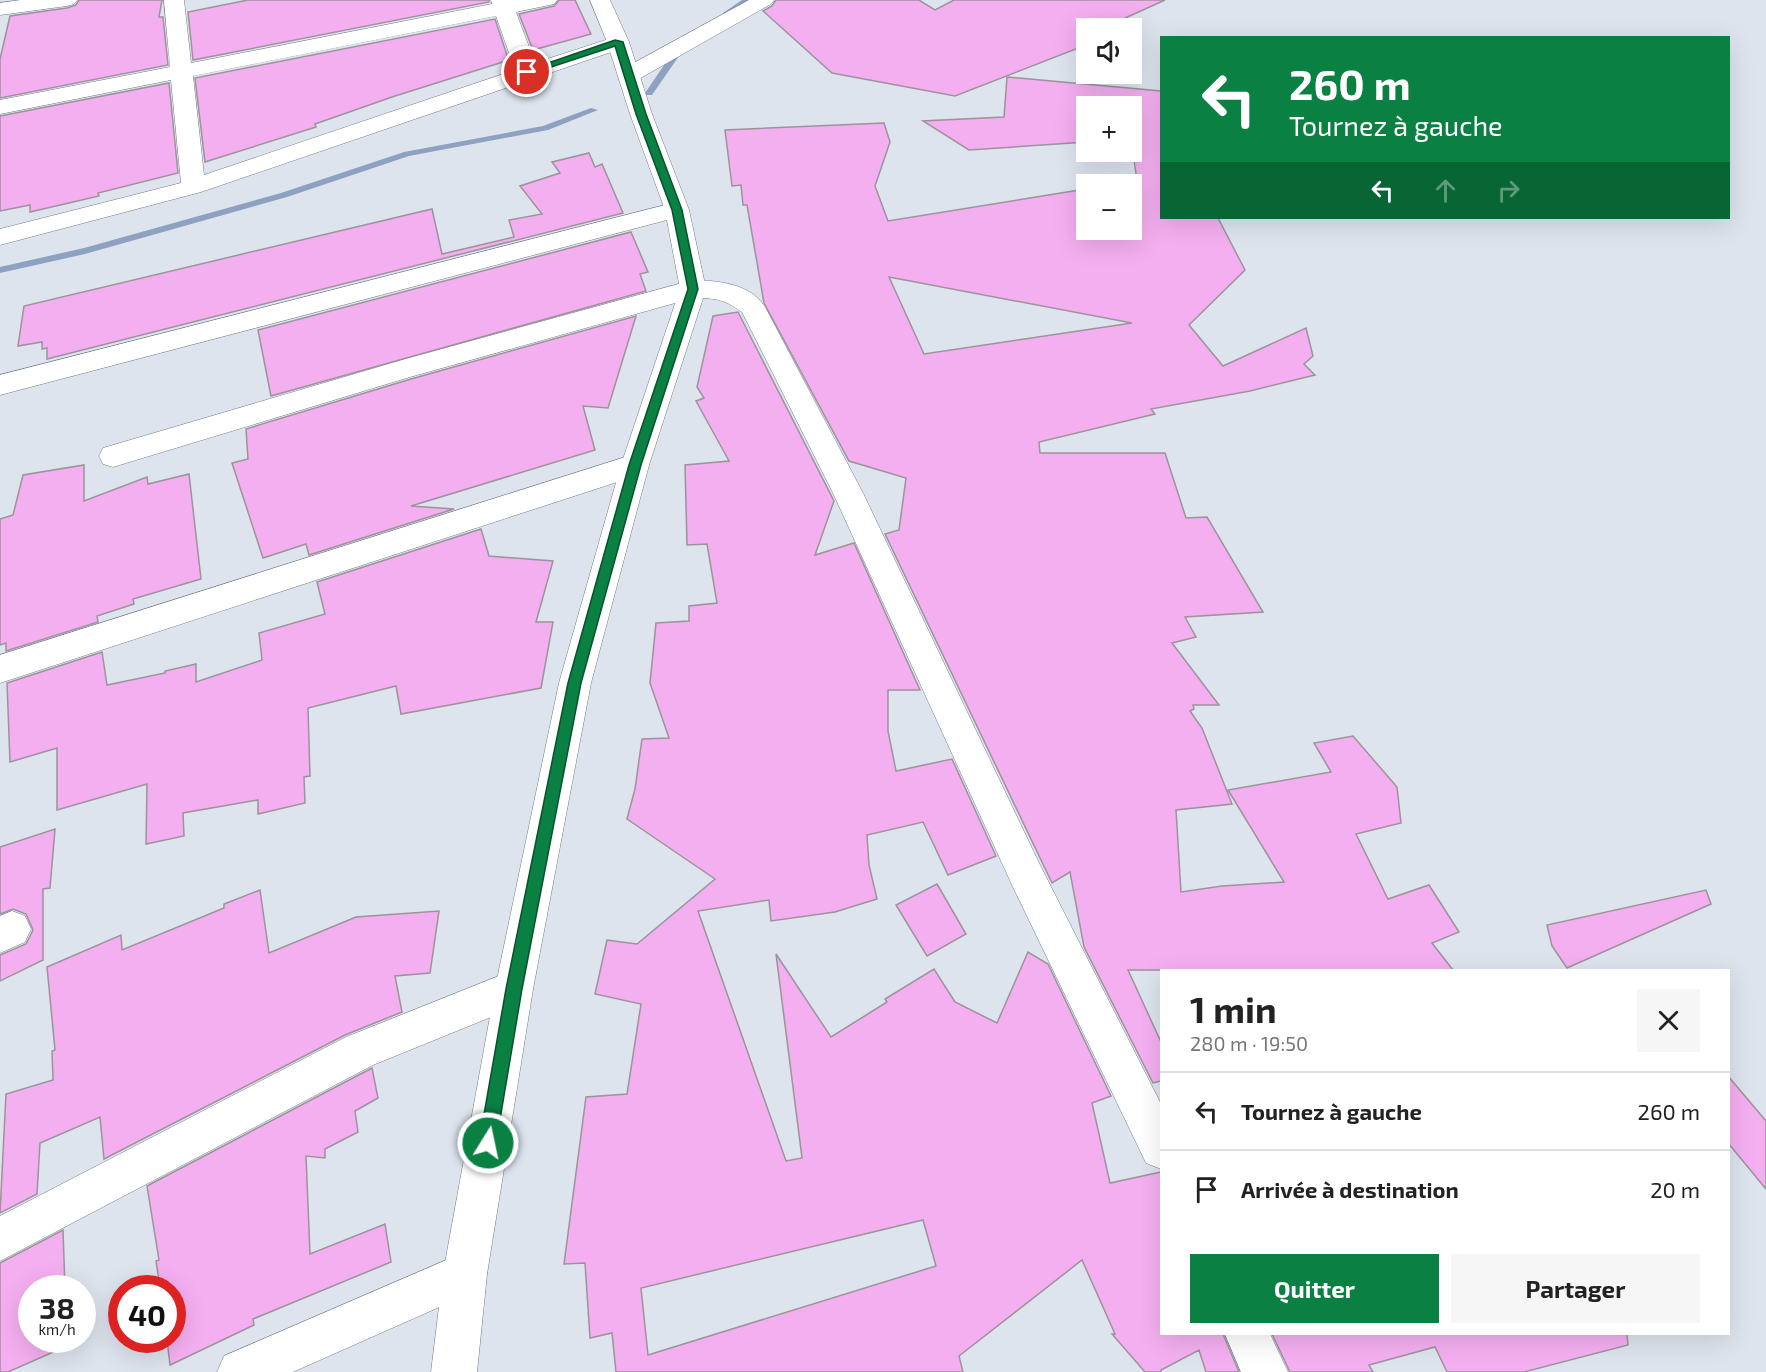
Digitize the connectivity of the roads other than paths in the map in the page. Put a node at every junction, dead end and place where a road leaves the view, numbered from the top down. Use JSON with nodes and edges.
{"nodes":[{"id":1,"x":67,"y":0,"type":"edge"},
{"id":2,"x":174,"y":0,"type":"edge"},
{"id":3,"x":547,"y":0,"type":"edge"},
{"id":4,"x":600,"y":0,"type":"edge"},
{"id":5,"x":764,"y":0,"type":"edge"},
{"id":6,"x":503,"y":4,"type":"edge"},
{"id":7,"x":0,"y":9,"type":"edge"},
{"id":8,"x":618,"y":42,"type":"junction"},
{"id":9,"x":527,"y":72,"type":"junction"},
{"id":10,"x":181,"y":74,"type":"junction"},
{"id":11,"x":629,"y":75,"type":"junction"},
{"id":12,"x":0,"y":107,"type":"edge"},
{"id":13,"x":193,"y":187,"type":"junction"},
{"id":14,"x":677,"y":210,"type":"junction"},
{"id":15,"x":0,"y":237,"type":"edge"},
{"id":16,"x":693,"y":289,"type":"junction"},
{"id":17,"x":0,"y":385,"type":"edge"},
{"id":18,"x":113,"y":456,"type":"dead end"},
{"id":19,"x":635,"y":465,"type":"junction"},
{"id":20,"x":0,"y":669,"type":"edge"},
{"id":21,"x":514,"y":989,"type":"junction"},
{"id":22,"x":1160,"y":1146,"type":"edge"},
{"id":23,"x":0,"y":1239,"type":"edge"},
{"id":24,"x":465,"y":1275,"type":"junction"},
{"id":25,"x":1247,"y":1335,"type":"edge"},
{"id":26,"x":240,"y":1372,"type":"edge"},
{"id":27,"x":454,"y":1372,"type":"edge"},
{"id":28,"x":1265,"y":1372,"type":"edge"}],
"edges":[{"from":1,"to":7,"type":"street"},
{"from":2,"to":10,"type":"street"},
{"from":3,"to":6,"type":"street"},
{"from":4,"to":8,"type":"street"},
{"from":5,"to":11,"type":"street"},
{"from":6,"to":9,"type":"street"},
{"from":6,"to":10,"type":"street"},
{"from":8,"to":9,"type":"street"},
{"from":8,"to":11,"type":"street"},
{"from":9,"to":13,"type":"street"},
{"from":10,"to":12,"type":"street"},
{"from":10,"to":13,"type":"street"},
{"from":11,"to":14,"type":"street"},
{"from":13,"to":15,"type":"street"},
{"from":14,"to":16,"type":"street"},
{"from":14,"to":17,"type":"street"},
{"from":16,"to":18,"type":"street"},
{"from":16,"to":19,"type":"street"},
{"from":16,"to":22,"type":"street"},
{"from":19,"to":20,"type":"street"},
{"from":19,"to":21,"type":"street"},
{"from":21,"to":23,"type":"street"},
{"from":21,"to":24,"type":"street"},
{"from":24,"to":26,"type":"street"},
{"from":24,"to":27,"type":"street"},
{"from":25,"to":28,"type":"street"}]}
